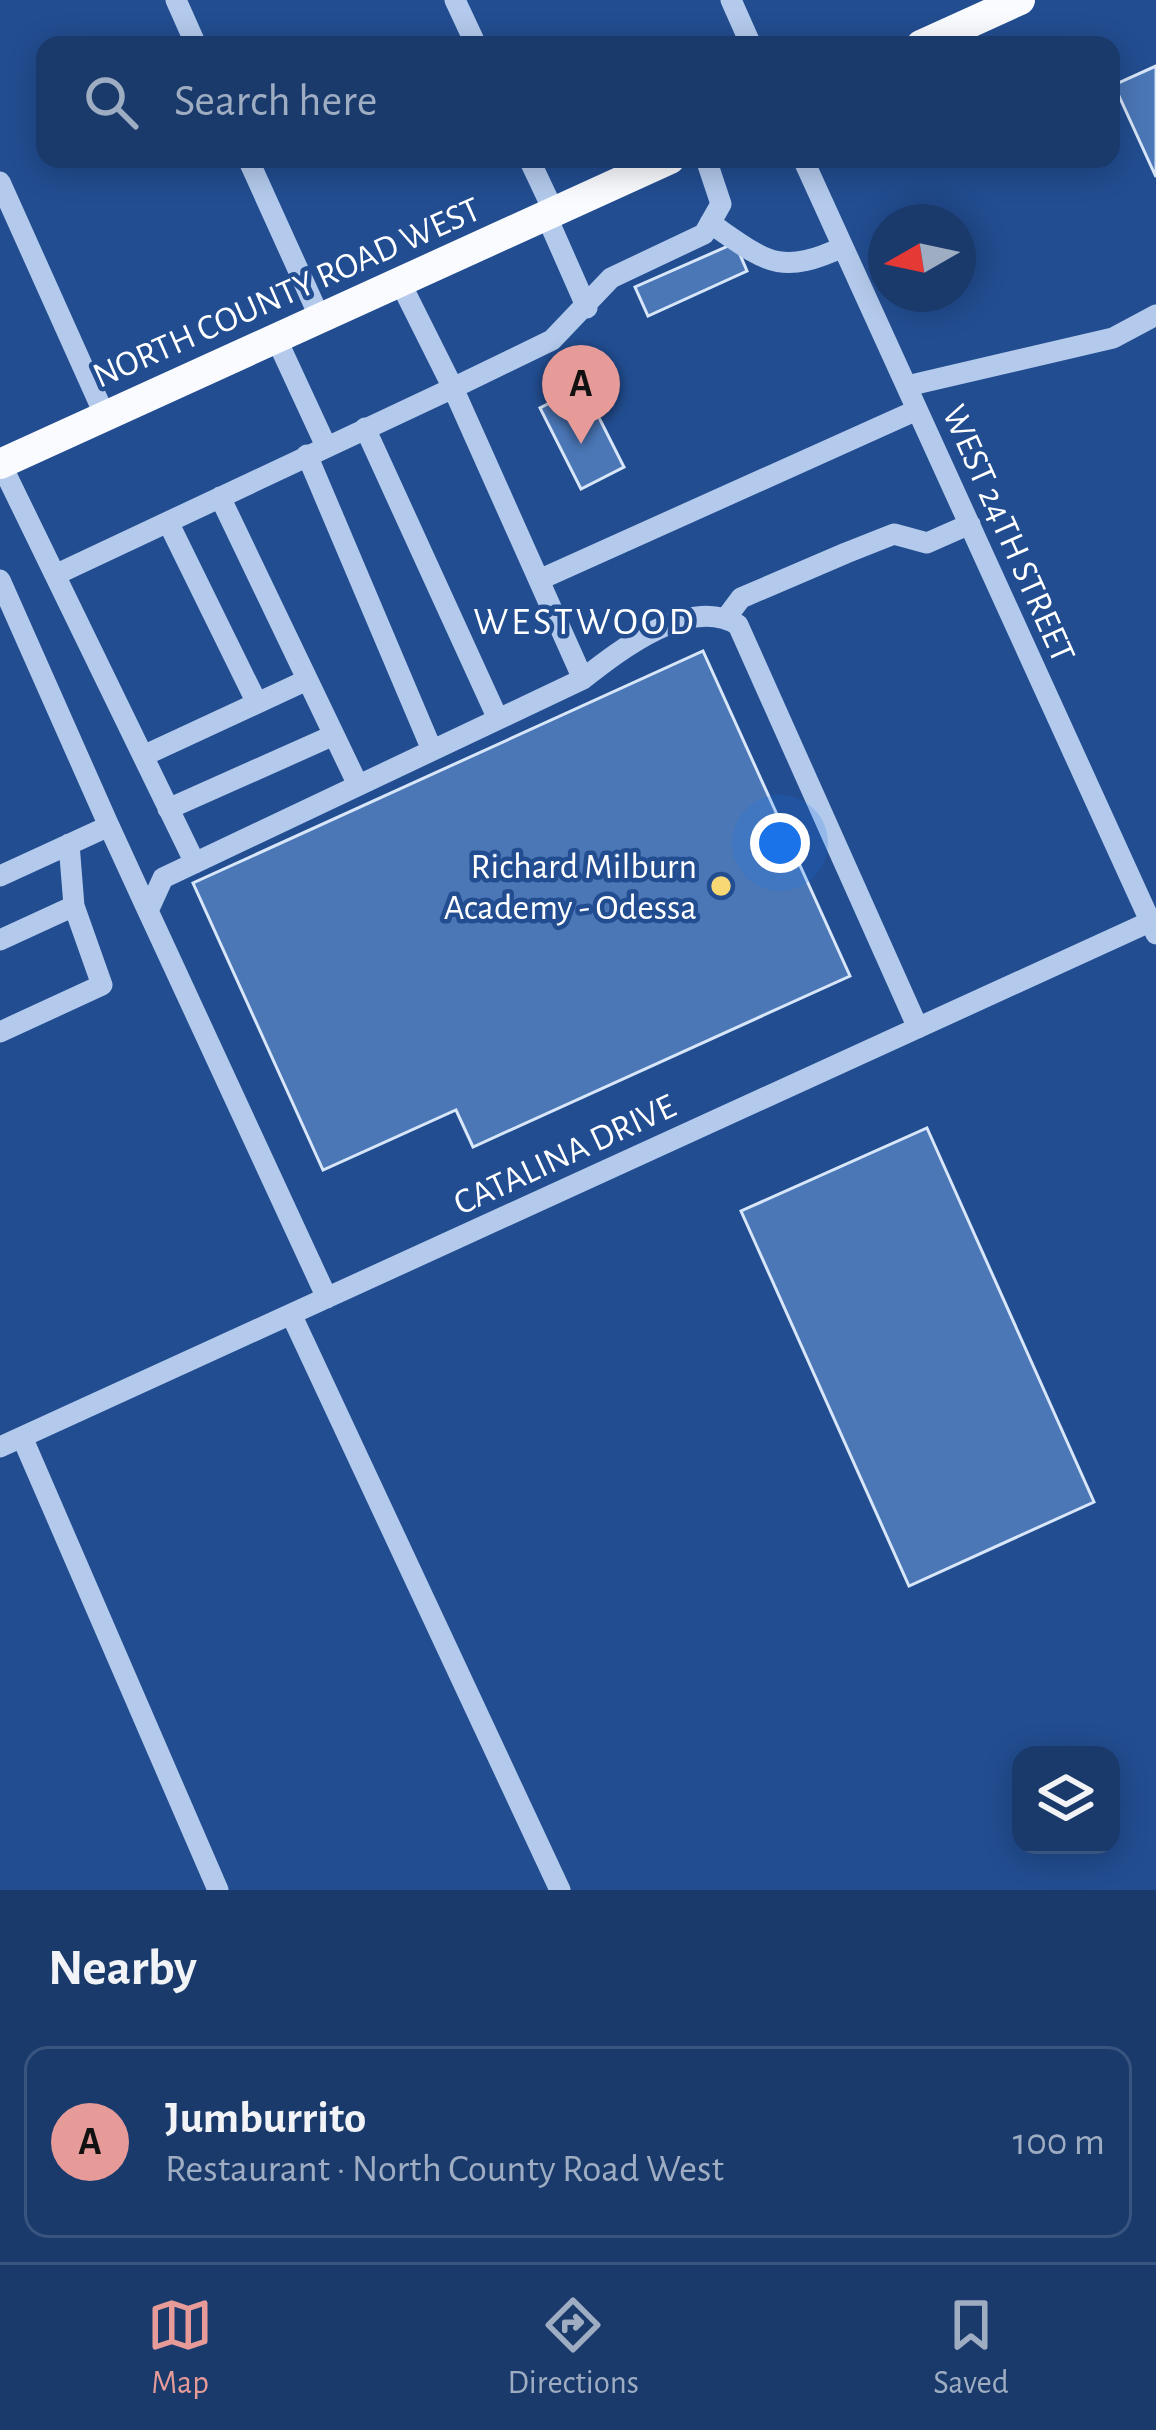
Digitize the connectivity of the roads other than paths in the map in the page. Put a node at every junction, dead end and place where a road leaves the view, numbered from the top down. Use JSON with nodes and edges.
{"nodes":[{"id":1,"x":176,"y":0,"type":"edge"},
{"id":2,"x":455,"y":0,"type":"edge"},
{"id":3,"x":731,"y":0,"type":"edge"},
{"id":4,"x":1013,"y":2,"type":"edge"},
{"id":5,"x":192,"y":36,"type":"edge"},
{"id":6,"x":472,"y":36,"type":"edge"},
{"id":7,"x":748,"y":36,"type":"edge"},
{"id":8,"x":940,"y":36,"type":"edge"},
{"id":9,"x":252,"y":168,"type":"edge"},
{"id":10,"x":533,"y":168,"type":"edge"},
{"id":11,"x":650,"y":168,"type":"edge"},
{"id":12,"x":709,"y":168,"type":"edge"},
{"id":13,"x":807,"y":168,"type":"edge"},
{"id":14,"x":0,"y":182,"type":"edge"},
{"id":15,"x":550,"y":213,"type":"junction"},
{"id":16,"x":710,"y":224,"type":"junction"},
{"id":17,"x":843,"y":247,"type":"junction"},
{"id":18,"x":400,"y":282,"type":"junction"},
{"id":19,"x":586,"y":308,"type":"junction"},
{"id":20,"x":1156,"y":315,"type":"edge"},
{"id":21,"x":320,"y":318,"type":"junction"},
{"id":22,"x":276,"y":338,"type":"junction"},
{"id":23,"x":907,"y":386,"type":"junction"},
{"id":24,"x":453,"y":388,"type":"junction"},
{"id":25,"x":917,"y":410,"type":"junction"},
{"id":26,"x":105,"y":416,"type":"junction"},
{"id":27,"x":365,"y":428,"type":"junction"},
{"id":28,"x":317,"y":450,"type":"junction"},
{"id":29,"x":1,"y":464,"type":"edge"},
{"id":30,"x":220,"y":496,"type":"junction"},
{"id":31,"x":168,"y":522,"type":"junction"},
{"id":32,"x":970,"y":524,"type":"junction"},
{"id":33,"x":55,"y":575,"type":"junction"},
{"id":34,"x":541,"y":579,"type":"junction"},
{"id":35,"x":0,"y":580,"type":"edge"},
{"id":36,"x":727,"y":618,"type":"junction"},
{"id":37,"x":583,"y":679,"type":"junction"},
{"id":38,"x":308,"y":680,"type":"junction"},
{"id":39,"x":257,"y":703,"type":"junction"},
{"id":40,"x":498,"y":719,"type":"junction"},
{"id":41,"x":334,"y":735,"type":"junction"},
{"id":42,"x":432,"y":750,"type":"junction"},
{"id":43,"x":143,"y":756,"type":"junction"},
{"id":44,"x":358,"y":785,"type":"junction"},
{"id":45,"x":168,"y":809,"type":"junction"},
{"id":46,"x":109,"y":826,"type":"junction"},
{"id":47,"x":69,"y":844,"type":"junction"},
{"id":48,"x":195,"y":863,"type":"junction"},
{"id":49,"x":0,"y":876,"type":"edge"},
{"id":50,"x":74,"y":906,"type":"junction"},
{"id":51,"x":148,"y":911,"type":"junction"},
{"id":52,"x":1154,"y":925,"type":"edge"},
{"id":53,"x":0,"y":940,"type":"edge"},
{"id":54,"x":918,"y":1028,"type":"junction"},
{"id":55,"x":0,"y":1032,"type":"edge"},
{"id":56,"x":326,"y":1298,"type":"junction"},
{"id":57,"x":292,"y":1313,"type":"junction"},
{"id":58,"x":22,"y":1437,"type":"junction"},
{"id":59,"x":0,"y":1447,"type":"edge"},
{"id":60,"x":218,"y":1890,"type":"edge"},
{"id":61,"x":560,"y":1890,"type":"edge"}],
"edges":[{"from":1,"to":5,"type":"street"},
{"from":2,"to":6,"type":"street"},
{"from":3,"to":7,"type":"street"},
{"from":4,"to":8,"type":"main road"},
{"from":9,"to":21,"type":"street"},
{"from":10,"to":15,"type":"street"},
{"from":11,"to":15,"type":"main road","name":"NORTH COUNTY ROAD WEST"},
{"from":12,"to":16,"type":"street"},
{"from":13,"to":17,"type":"street","name":"WEST 24TH STREET"},
{"from":14,"to":26,"type":"street"},
{"from":15,"to":18,"type":"main road","name":"NORTH COUNTY ROAD WEST"},
{"from":15,"to":19,"type":"street"},
{"from":16,"to":17,"type":"street"},
{"from":16,"to":19,"type":"street"},
{"from":17,"to":23,"type":"street","name":"WEST 24TH STREET"},
{"from":18,"to":21,"type":"main road","name":"NORTH COUNTY ROAD WEST"},
{"from":18,"to":24,"type":"street"},
{"from":19,"to":24,"type":"street"},
{"from":20,"to":23,"type":"street"},
{"from":21,"to":22,"type":"main road","name":"NORTH COUNTY ROAD WEST"},
{"from":22,"to":26,"type":"main road","name":"NORTH COUNTY ROAD WEST"},
{"from":22,"to":28,"type":"street"},
{"from":23,"to":25,"type":"street","name":"WEST 24TH STREET"},
{"from":24,"to":27,"type":"street"},
{"from":24,"to":34,"type":"street"},
{"from":25,"to":32,"type":"street","name":"WEST 24TH STREET"},
{"from":25,"to":34,"type":"street"},
{"from":26,"to":29,"type":"main road","name":"NORTH COUNTY ROAD WEST"},
{"from":27,"to":28,"type":"street"},
{"from":27,"to":40,"type":"street"},
{"from":28,"to":30,"type":"street"},
{"from":28,"to":42,"type":"street"},
{"from":29,"to":33,"type":"street"},
{"from":30,"to":31,"type":"street"},
{"from":30,"to":38,"type":"street"},
{"from":31,"to":33,"type":"street"},
{"from":31,"to":39,"type":"street"},
{"from":32,"to":36,"type":"street"},
{"from":32,"to":52,"type":"street","name":"WEST 24TH STREET"},
{"from":33,"to":43,"type":"street"},
{"from":34,"to":37,"type":"street"},
{"from":35,"to":46,"type":"street"},
{"from":36,"to":37,"type":"street"},
{"from":36,"to":54,"type":"street"},
{"from":37,"to":40,"type":"street"},
{"from":38,"to":39,"type":"street"},
{"from":38,"to":41,"type":"street"},
{"from":39,"to":43,"type":"street"},
{"from":40,"to":42,"type":"street"},
{"from":41,"to":44,"type":"street"},
{"from":41,"to":45,"type":"street"},
{"from":42,"to":44,"type":"street"},
{"from":43,"to":45,"type":"street"},
{"from":44,"to":48,"type":"street"},
{"from":45,"to":48,"type":"street"},
{"from":46,"to":47,"type":"street"},
{"from":46,"to":51,"type":"street"},
{"from":47,"to":49,"type":"street"},
{"from":47,"to":50,"type":"street"},
{"from":48,"to":51,"type":"street"},
{"from":50,"to":53,"type":"street"},
{"from":50,"to":55,"type":"street"},
{"from":51,"to":56,"type":"street"},
{"from":52,"to":54,"type":"street","name":"CATALINA DRIVE"},
{"from":54,"to":56,"type":"street","name":"CATALINA DRIVE"},
{"from":56,"to":57,"type":"street","name":"CATALINA DRIVE"},
{"from":57,"to":58,"type":"street","name":"CATALINA DRIVE"},
{"from":57,"to":61,"type":"street"},
{"from":58,"to":59,"type":"street","name":"CATALINA DRIVE"},
{"from":58,"to":60,"type":"street"}]}
